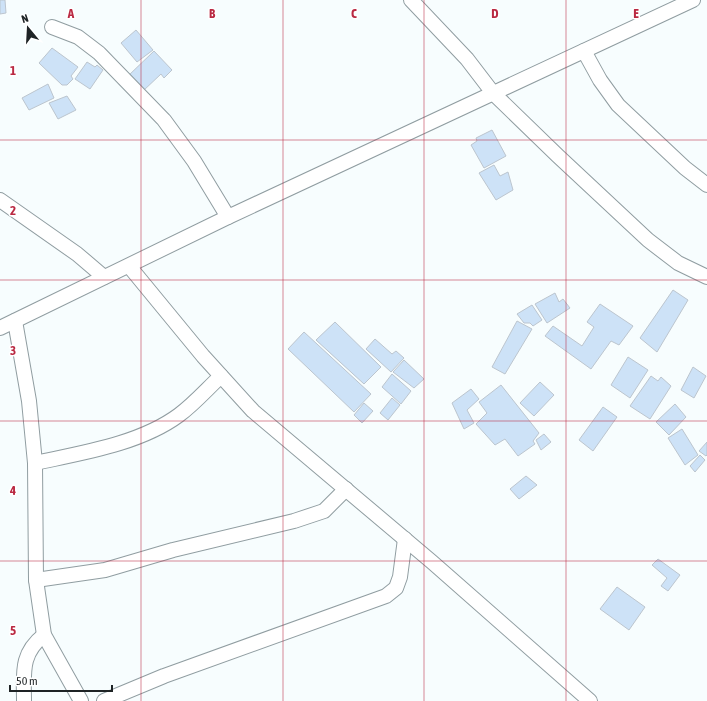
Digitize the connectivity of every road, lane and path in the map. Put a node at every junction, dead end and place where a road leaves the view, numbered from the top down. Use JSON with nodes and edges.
{"nodes":[{"id":1,"x":411,"y":0,"type":"edge"},
{"id":2,"x":693,"y":0,"type":"edge"},
{"id":3,"x":52,"y":27,"type":"dead end"},
{"id":4,"x":584,"y":51,"type":"junction"},
{"id":5,"x":493,"y":93,"type":"junction"},
{"id":6,"x":707,"y":185,"type":"edge"},
{"id":7,"x":0,"y":200,"type":"edge"},
{"id":8,"x":228,"y":217,"type":"junction"},
{"id":9,"x":128,"y":266,"type":"junction"},
{"id":10,"x":707,"y":276,"type":"edge"},
{"id":11,"x":104,"y":277,"type":"junction"},
{"id":12,"x":15,"y":321,"type":"junction"},
{"id":13,"x":0,"y":328,"type":"edge"},
{"id":14,"x":221,"y":376,"type":"junction"},
{"id":15,"x":35,"y":463,"type":"junction"},
{"id":16,"x":346,"y":489,"type":"junction"},
{"id":17,"x":405,"y":539,"type":"junction"},
{"id":18,"x":36,"y":580,"type":"junction"},
{"id":19,"x":44,"y":635,"type":"junction"},
{"id":20,"x":24,"y":701,"type":"edge"},
{"id":21,"x":80,"y":701,"type":"edge"},
{"id":22,"x":104,"y":701,"type":"edge"},
{"id":23,"x":590,"y":701,"type":"edge"}],
"edges":[{"from":1,"to":5,"type":"street"},
{"from":2,"to":4,"type":"street"},
{"from":3,"to":8,"type":"street"},
{"from":4,"to":5,"type":"street"},
{"from":4,"to":6,"type":"street"},
{"from":5,"to":8,"type":"street"},
{"from":5,"to":10,"type":"street"},
{"from":7,"to":11,"type":"street"},
{"from":8,"to":9,"type":"street"},
{"from":9,"to":11,"type":"street"},
{"from":9,"to":14,"type":"street"},
{"from":11,"to":12,"type":"street"},
{"from":12,"to":13,"type":"street"},
{"from":12,"to":15,"type":"street"},
{"from":14,"to":15,"type":"street"},
{"from":14,"to":16,"type":"street"},
{"from":15,"to":18,"type":"street"},
{"from":16,"to":17,"type":"street"},
{"from":16,"to":18,"type":"street"},
{"from":17,"to":22,"type":"street"},
{"from":17,"to":23,"type":"street"},
{"from":18,"to":19,"type":"street"},
{"from":19,"to":20,"type":"street"},
{"from":19,"to":21,"type":"street"}]}
